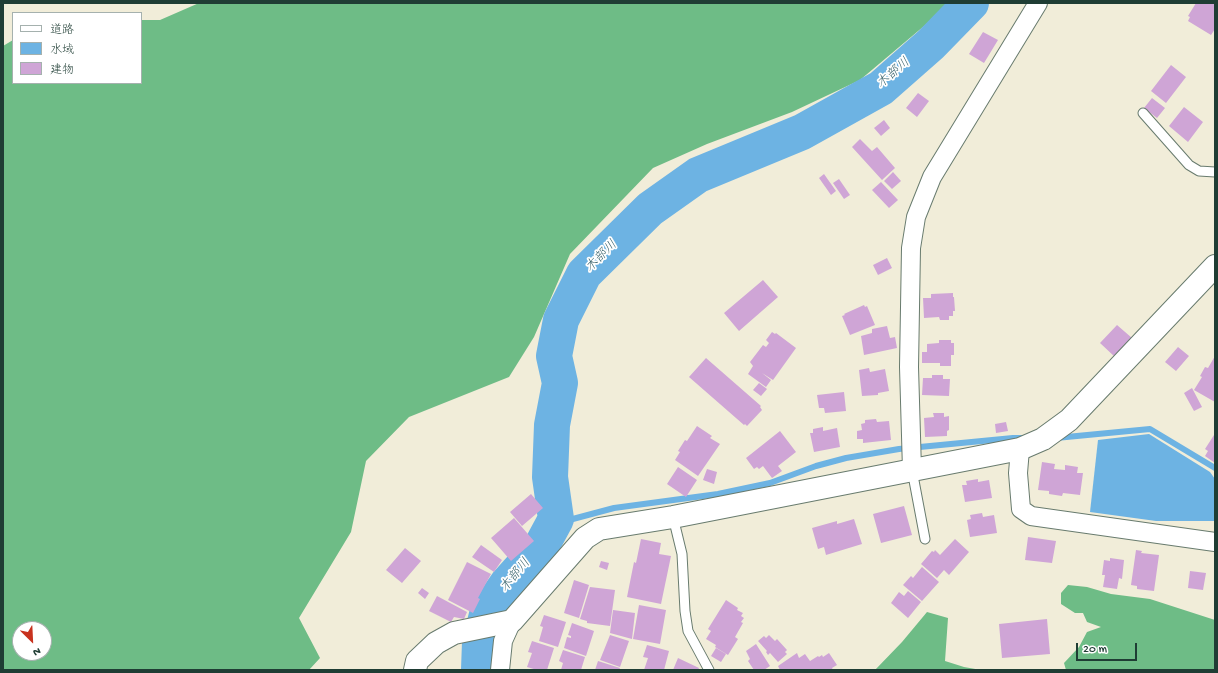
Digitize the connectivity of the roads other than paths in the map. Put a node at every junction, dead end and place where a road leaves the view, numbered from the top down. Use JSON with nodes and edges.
{"nodes":[{"id":1,"x":1038,"y":3,"type":"edge"},
{"id":2,"x":1143,"y":113,"type":"dead end"},
{"id":3,"x":1215,"y":172,"type":"edge"},
{"id":4,"x":1215,"y":266,"type":"edge"},
{"id":5,"x":1020,"y":449,"type":"junction"},
{"id":6,"x":912,"y":470,"type":"junction"},
{"id":7,"x":673,"y":517,"type":"junction"},
{"id":8,"x":925,"y":540,"type":"dead end"},
{"id":9,"x":1215,"y":542,"type":"edge"},
{"id":10,"x":512,"y":621,"type":"junction"},
{"id":11,"x":415,"y":670,"type":"edge"},
{"id":12,"x":500,"y":670,"type":"edge"},
{"id":13,"x":709,"y":670,"type":"edge"}],
"edges":[{"from":1,"to":6,"type":"street"},
{"from":2,"to":3,"type":"lane"},
{"from":4,"to":5,"type":"street"},
{"from":5,"to":6,"type":"street"},
{"from":5,"to":9,"type":"street"},
{"from":6,"to":7,"type":"street"},
{"from":6,"to":8,"type":"lane"},
{"from":7,"to":10,"type":"street"},
{"from":7,"to":13,"type":"lane"},
{"from":10,"to":11,"type":"street"},
{"from":10,"to":12,"type":"street"}]}
